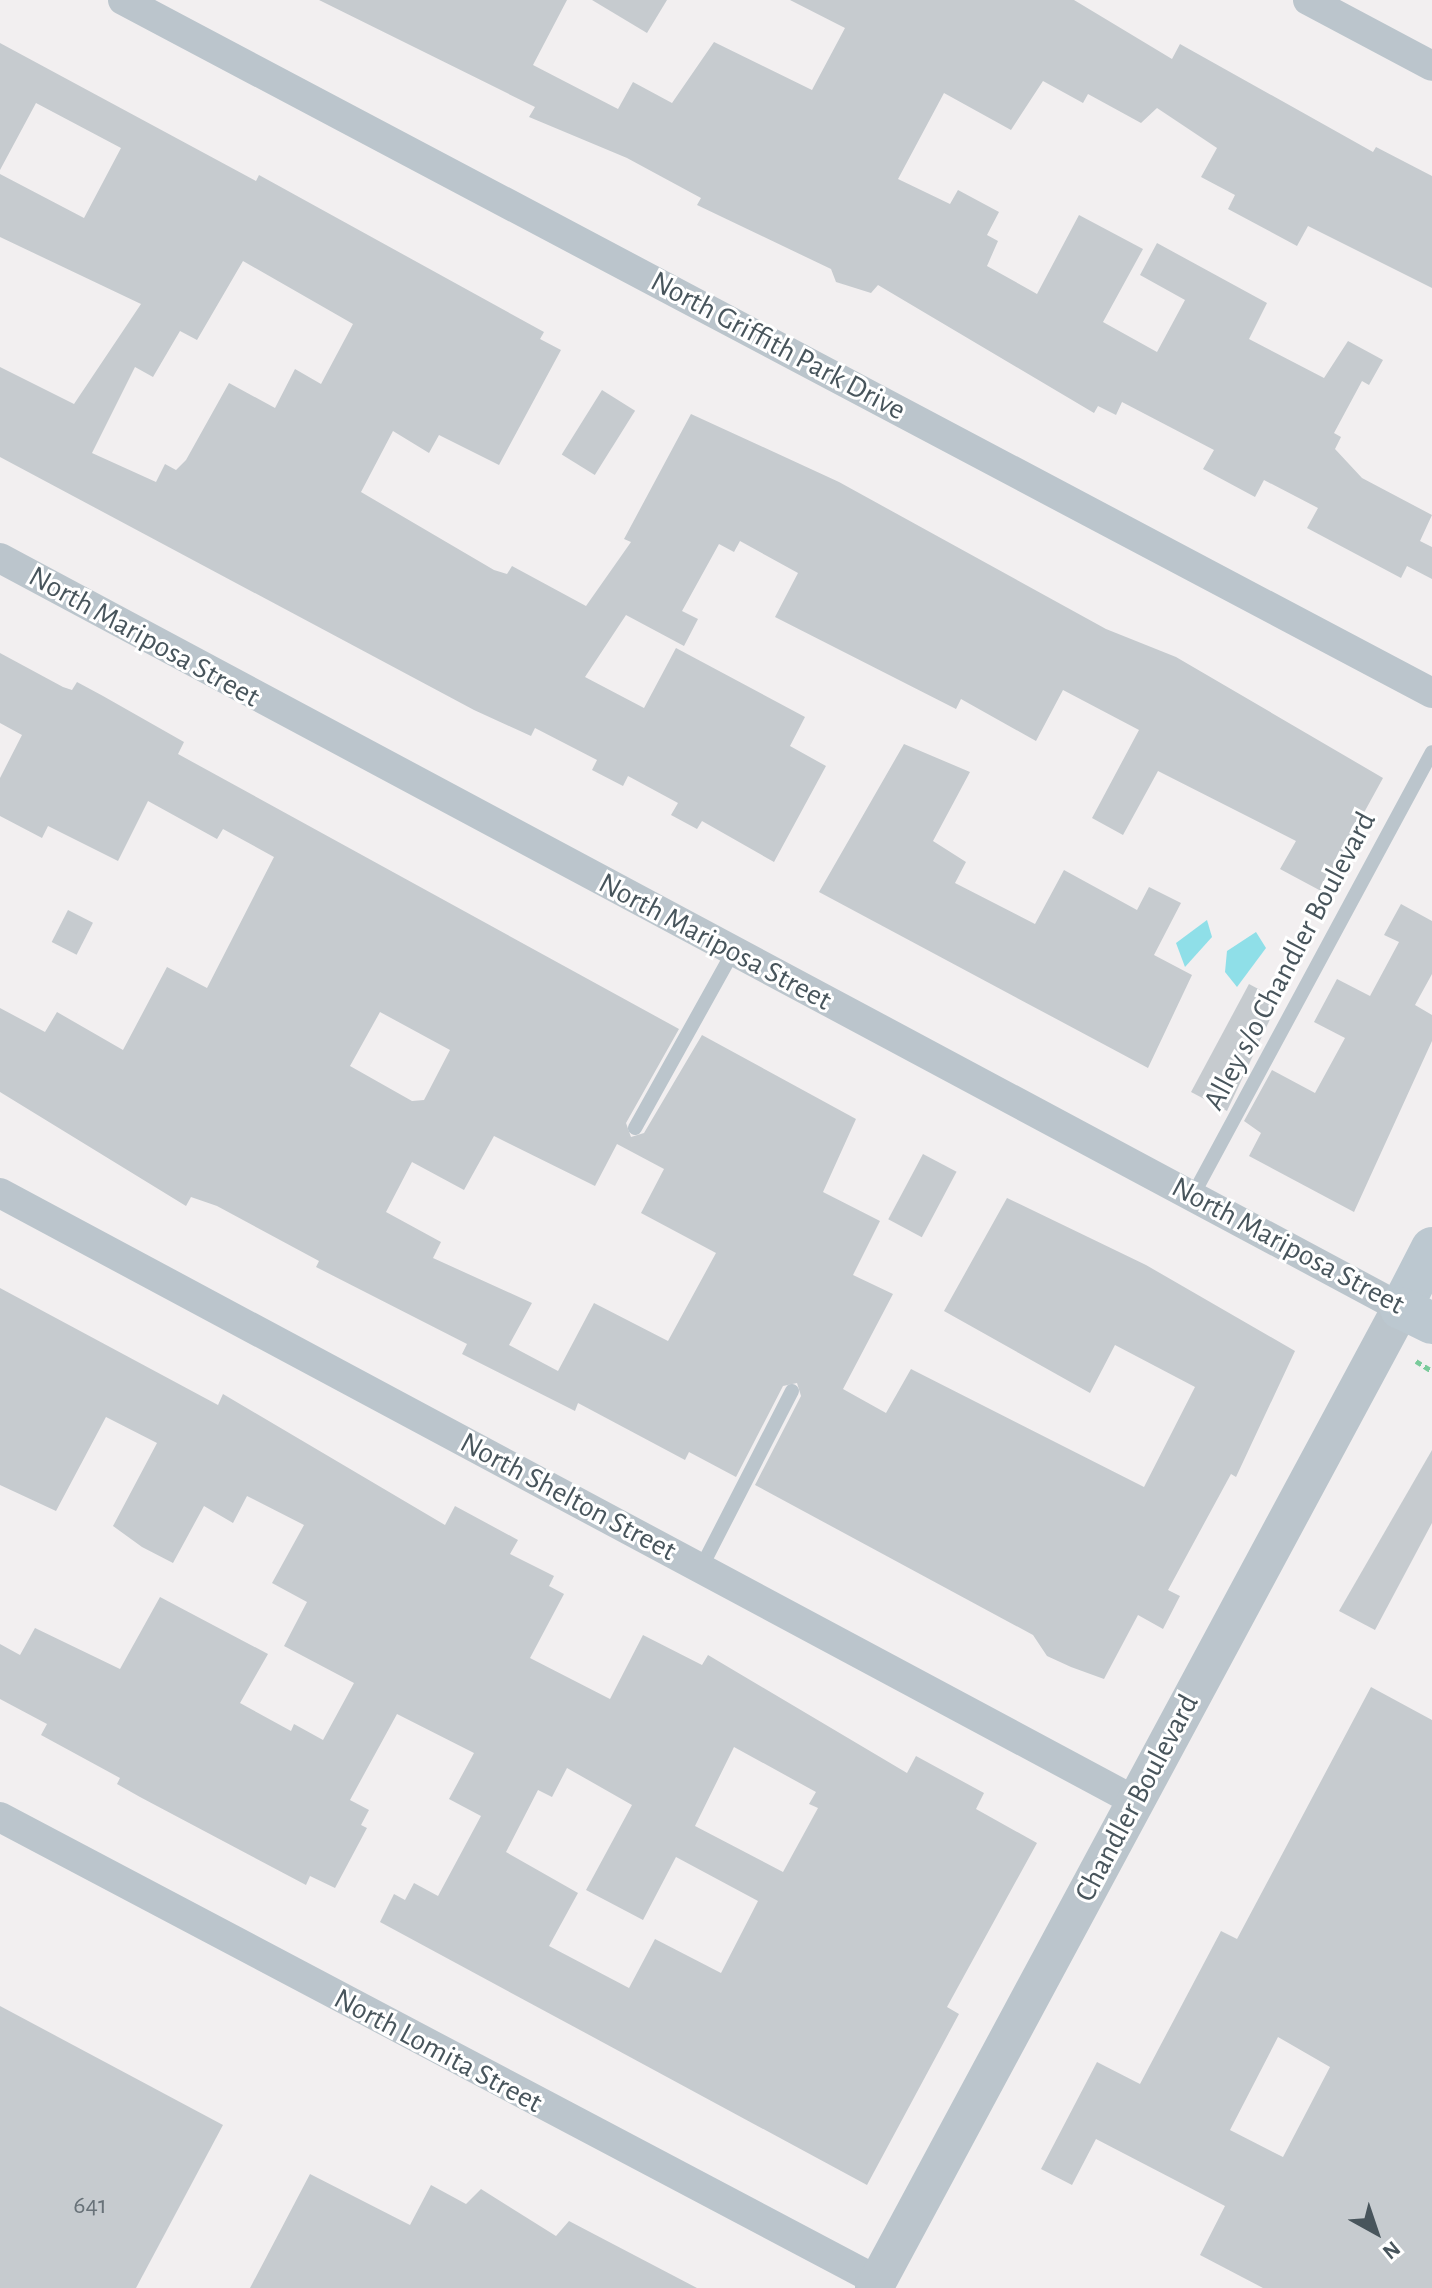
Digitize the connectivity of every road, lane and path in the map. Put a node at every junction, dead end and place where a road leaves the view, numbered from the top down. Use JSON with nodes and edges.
{"nodes":[{"id":1,"x":123,"y":0,"type":"edge"},
{"id":2,"x":1308,"y":0,"type":"edge"},
{"id":3,"x":1432,"y":66,"type":"edge"},
{"id":4,"x":0,"y":558,"type":"edge"},
{"id":5,"x":1432,"y":693,"type":"edge"},
{"id":6,"x":1432,"y":752,"type":"edge"},
{"id":7,"x":733,"y":952,"type":"junction"},
{"id":8,"x":635,"y":1128,"type":"dead end"},
{"id":9,"x":0,"y":1193,"type":"edge"},
{"id":10,"x":1193,"y":1195,"type":"junction"},
{"id":11,"x":1432,"y":1248,"type":"edge"},
{"id":12,"x":1417,"y":1316,"type":"edge"},
{"id":13,"x":792,"y":1391,"type":"dead end"},
{"id":14,"x":701,"y":1568,"type":"junction"},
{"id":15,"x":1135,"y":1801,"type":"junction"},
{"id":16,"x":0,"y":1817,"type":"edge"},
{"id":17,"x":876,"y":2284,"type":"edge"}],
"edges":[{"from":1,"to":5,"type":"street","name":"North Griffith Park Drive"},
{"from":2,"to":3,"type":"street"},
{"from":4,"to":7,"type":"street","name":"North Mariposa Street"},
{"from":6,"to":10,"type":"lane","name":"Alley s/o Chandler Boulevard"},
{"from":7,"to":8,"type":"lane"},
{"from":7,"to":10,"type":"street","name":"North Mariposa Street"},
{"from":9,"to":14,"type":"street","name":"North Shelton Street"},
{"from":10,"to":12,"type":"street","name":"North Mariposa Street"},
{"from":11,"to":12,"type":"main road"},
{"from":12,"to":15,"type":"street","name":"Chandler Boulevard"},
{"from":13,"to":14,"type":"lane"},
{"from":14,"to":15,"type":"street","name":"North Shelton Street"},
{"from":15,"to":17,"type":"street","name":"Chandler Boulevard"},
{"from":16,"to":17,"type":"street","name":"North Lomita Street"}]}
